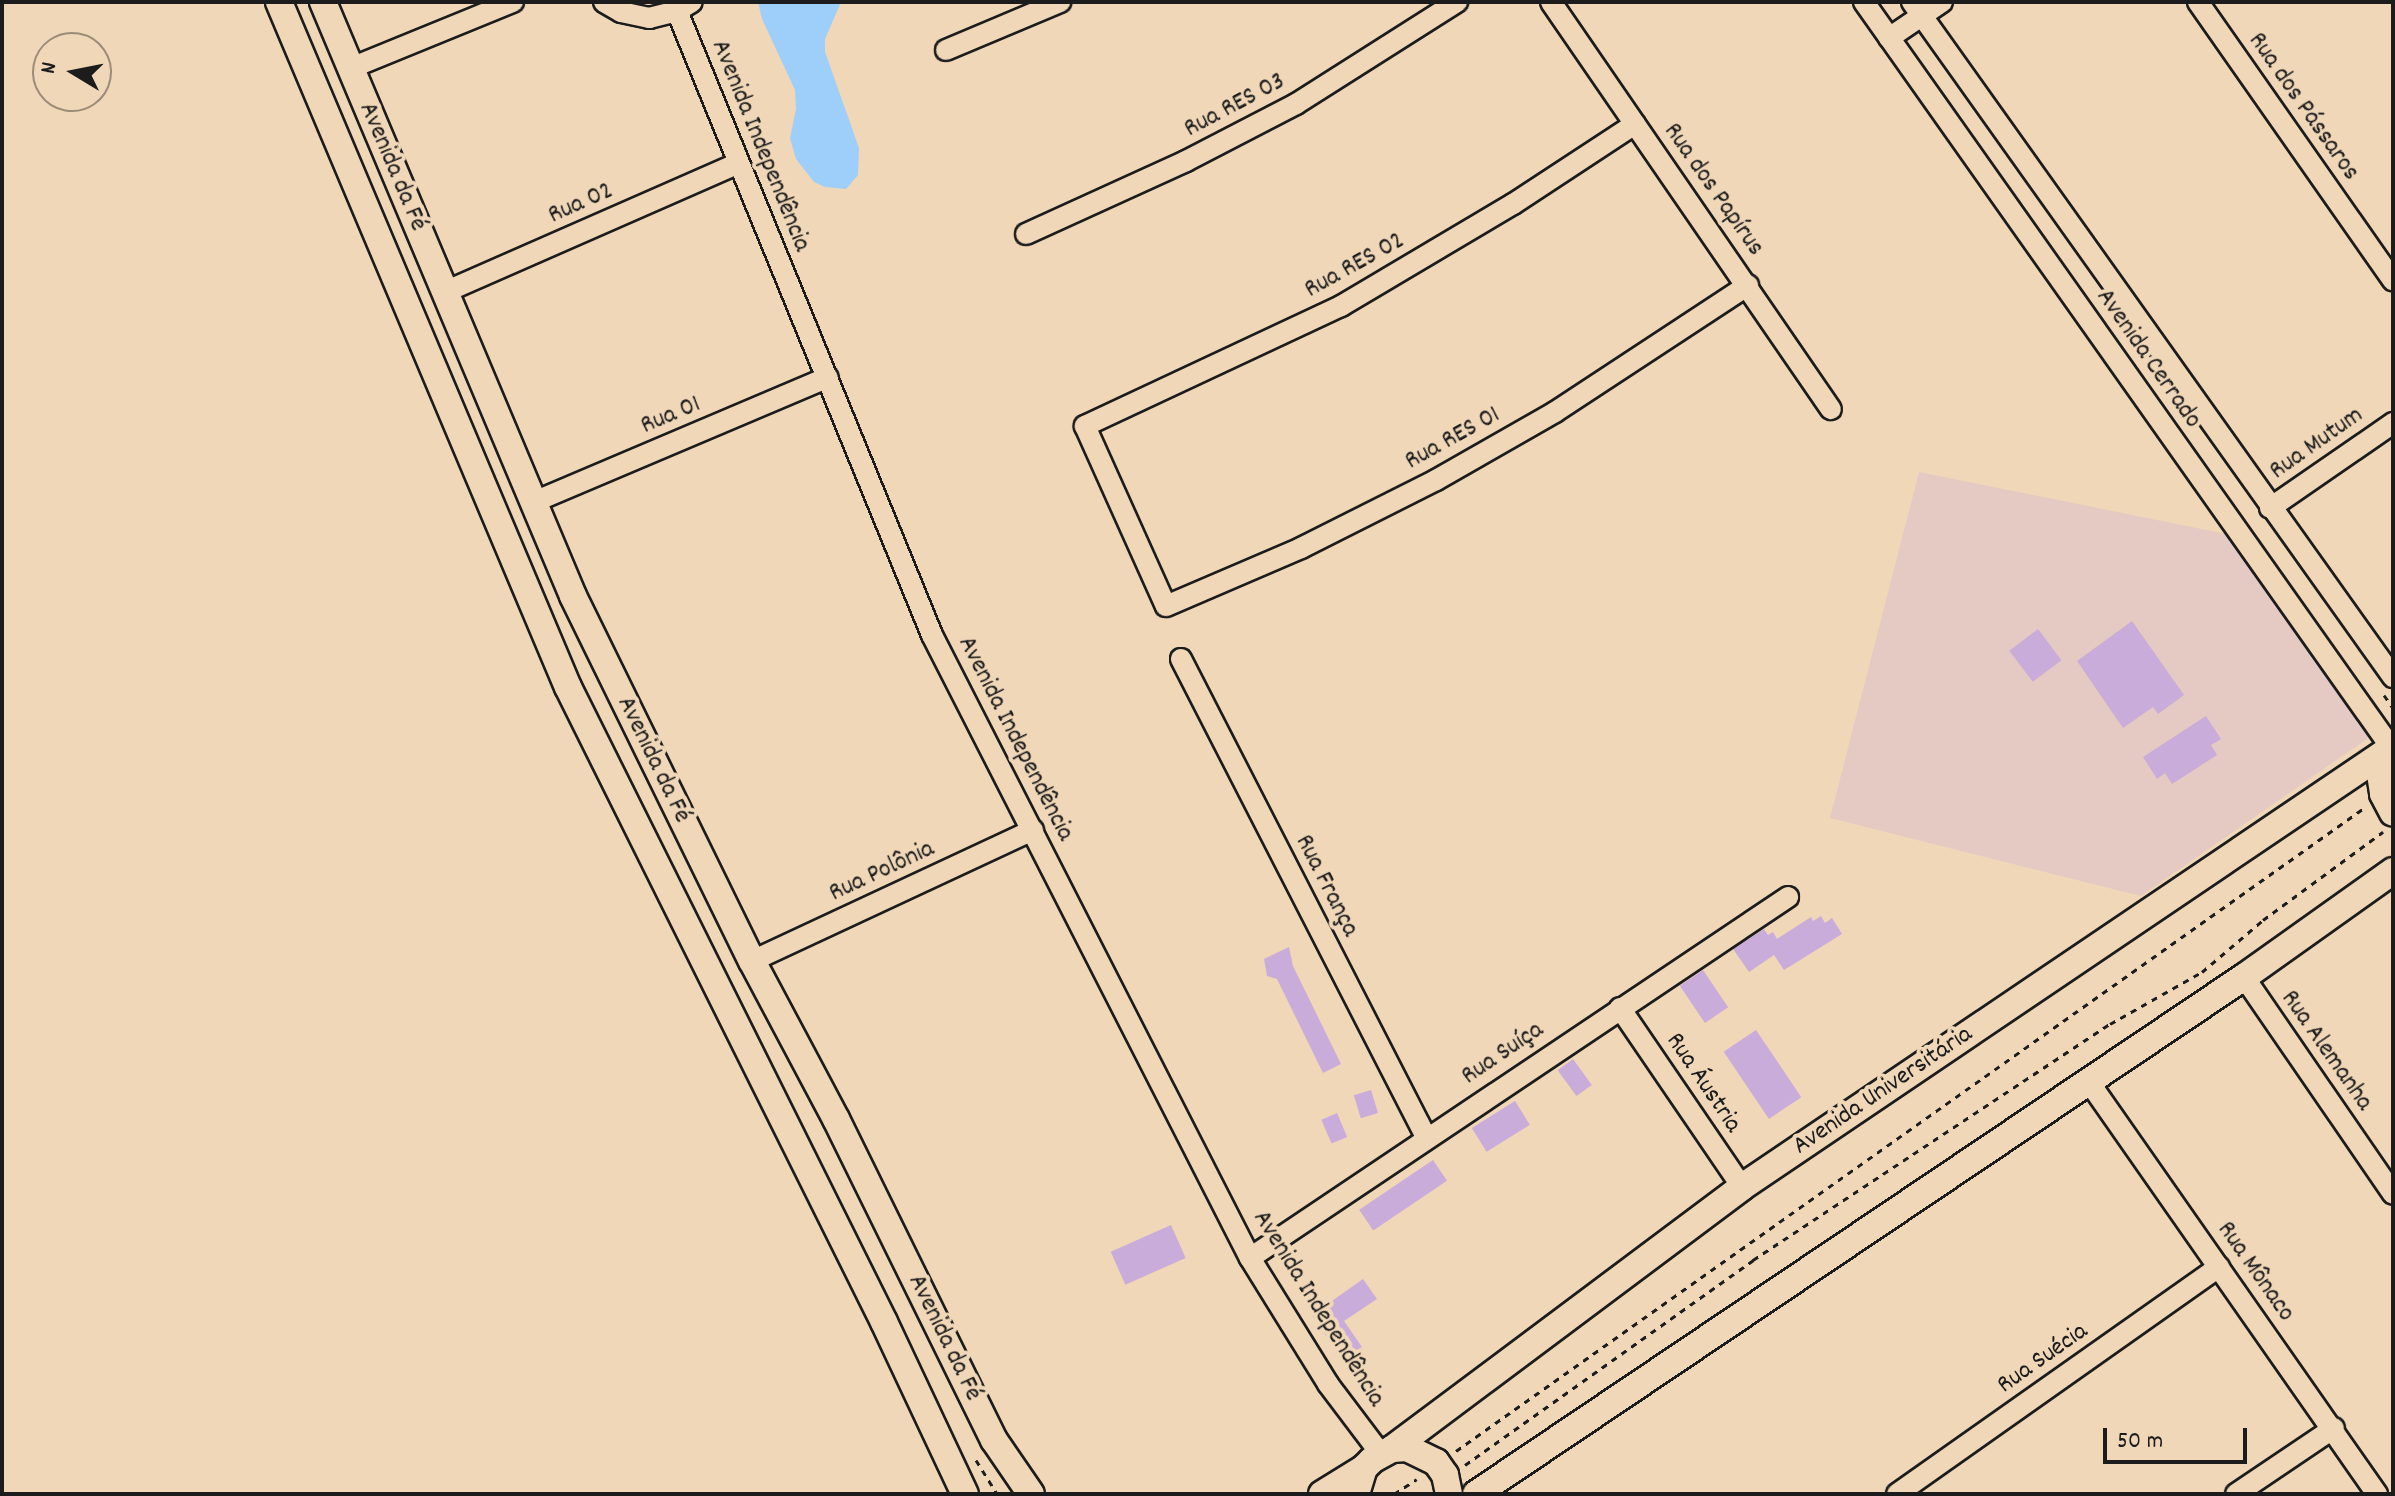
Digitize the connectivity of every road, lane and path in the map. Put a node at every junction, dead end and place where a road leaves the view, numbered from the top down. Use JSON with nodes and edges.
{"nodes":[{"id":1,"x":279,"y":2,"type":"edge"},
{"id":2,"x":323,"y":2,"type":"edge"},
{"id":3,"x":513,"y":2,"type":"edge"},
{"id":4,"x":604,"y":2,"type":"edge"},
{"id":5,"x":1060,"y":2,"type":"edge"},
{"id":6,"x":1457,"y":2,"type":"edge"},
{"id":7,"x":1551,"y":2,"type":"edge"},
{"id":8,"x":1864,"y":2,"type":"edge"},
{"id":9,"x":1942,"y":2,"type":"edge"},
{"id":10,"x":2198,"y":2,"type":"edge"},
{"id":11,"x":685,"y":7,"type":"edge"},
{"id":12,"x":1917,"y":9,"type":"edge"},
{"id":13,"x":1889,"y":38,"type":"junction"},
{"id":14,"x":946,"y":50,"type":"dead end"},
{"id":15,"x":351,"y":68,"type":"junction"},
{"id":16,"x":1635,"y":124,"type":"junction"},
{"id":17,"x":737,"y":164,"type":"junction"},
{"id":18,"x":1026,"y":234,"type":"dead end"},
{"id":19,"x":2393,"y":281,"type":"edge"},
{"id":20,"x":1748,"y":285,"type":"junction"},
{"id":21,"x":445,"y":292,"type":"junction"},
{"id":22,"x":828,"y":377,"type":"junction"},
{"id":23,"x":1831,"y":409,"type":"dead end"},
{"id":24,"x":2393,"y":423,"type":"edge"},
{"id":25,"x":534,"y":502,"type":"junction"},
{"id":26,"x":2270,"y":508,"type":"junction"},
{"id":27,"x":1166,"y":606,"type":"joint"},
{"id":28,"x":1181,"y":659,"type":"dead end"},
{"id":29,"x":2393,"y":677,"type":"edge"},
{"id":30,"x":2390,"y":746,"type":"edge"},
{"id":31,"x":2388,"y":804,"type":"edge"},
{"id":32,"x":2393,"y":825,"type":"edge"},
{"id":33,"x":1033,"y":830,"type":"junction"},
{"id":34,"x":2393,"y":871,"type":"edge"},
{"id":35,"x":1788,"y":897,"type":"dead end"},
{"id":36,"x":752,"y":961,"type":"junction"},
{"id":37,"x":2244,"y":977,"type":"junction"},
{"id":38,"x":1620,"y":1008,"type":"junction"},
{"id":39,"x":2089,"y":1082,"type":"junction"},
{"id":40,"x":1426,"y":1137,"type":"junction"},
{"id":41,"x":1742,"y":1187,"type":"junction"},
{"id":42,"x":2393,"y":1194,"type":"edge"},
{"id":43,"x":1250,"y":1258,"type":"junction"},
{"id":44,"x":2219,"y":1267,"type":"junction"},
{"id":45,"x":2334,"y":1428,"type":"junction"},
{"id":46,"x":1379,"y":1457,"type":"junction"},
{"id":47,"x":1444,"y":1479,"type":"edge"},
{"id":48,"x":965,"y":1494,"type":"edge"},
{"id":49,"x":1031,"y":1494,"type":"edge"},
{"id":50,"x":1322,"y":1494,"type":"edge"},
{"id":51,"x":1356,"y":1494,"type":"edge"},
{"id":52,"x":1394,"y":1494,"type":"edge"},
{"id":53,"x":1476,"y":1494,"type":"edge"},
{"id":54,"x":1897,"y":1494,"type":"edge"},
{"id":55,"x":2236,"y":1494,"type":"edge"},
{"id":56,"x":2377,"y":1494,"type":"edge"}],
"edges":[{"from":1,"to":48,"type":"main road","name":"Avenida da Fé"},
{"from":2,"to":15,"type":"main road","name":"Avenida da Fé"},
{"from":3,"to":15,"type":"street"},
{"from":4,"to":11,"type":"street"},
{"from":5,"to":14,"type":"street"},
{"from":6,"to":18,"type":"street","name":"Rua RES 03"},
{"from":7,"to":16,"type":"street","name":"Rua dos Papírus"},
{"from":8,"to":13,"type":"street","name":"Avenida Cerrado"},
{"from":9,"to":12,"type":"street"},
{"from":10,"to":19,"type":"street","name":"Rua dos Pássaros"},
{"from":11,"to":17,"type":"street","name":"Avenida Independência"},
{"from":12,"to":13,"type":"street"},
{"from":12,"to":26,"type":"street","name":"Avenida Cerrado"},
{"from":13,"to":30,"type":"street","name":"Avenida Cerrado"},
{"from":15,"to":21,"type":"main road","name":"Avenida da Fé"},
{"from":16,"to":20,"type":"street","name":"Rua dos Papírus"},
{"from":16,"to":27,"type":"street","name":"Rua RES 02"},
{"from":17,"to":21,"type":"street","name":"Rua 02"},
{"from":17,"to":22,"type":"street","name":"Avenida Independência"},
{"from":20,"to":23,"type":"street","name":"Rua dos Papírus"},
{"from":20,"to":27,"type":"street","name":"Rua RES 01"},
{"from":21,"to":25,"type":"main road","name":"Avenida da Fé"},
{"from":22,"to":25,"type":"street","name":"Rua 01"},
{"from":22,"to":33,"type":"street","name":"Avenida Independência"},
{"from":24,"to":26,"type":"street","name":"Rua Mutum"},
{"from":25,"to":36,"type":"main road","name":"Avenida da Fé"},
{"from":26,"to":29,"type":"street","name":"Avenida Cerrado"},
{"from":28,"to":40,"type":"street","name":"Rua França"},
{"from":30,"to":31,"type":"main road"},
{"from":30,"to":41,"type":"main road","name":"Avenida Universitária"},
{"from":31,"to":47,"type":"path"},
{"from":32,"to":47,"type":"path"},
{"from":33,"to":36,"type":"street","name":"Rua Polônia"},
{"from":33,"to":43,"type":"street","name":"Avenida Independência"},
{"from":34,"to":37,"type":"main road"},
{"from":35,"to":38,"type":"street","name":"Rua Suíça"},
{"from":36,"to":49,"type":"main road","name":"Avenida da Fé"},
{"from":37,"to":39,"type":"main road"},
{"from":37,"to":42,"type":"street","name":"Rua Alemanha"},
{"from":38,"to":40,"type":"street","name":"Rua Suíça"},
{"from":38,"to":41,"type":"street","name":"Rua Áustria"},
{"from":39,"to":44,"type":"street","name":"Rua Mônaco"},
{"from":39,"to":53,"type":"main road"},
{"from":40,"to":43,"type":"street","name":"Rua Suíça"},
{"from":41,"to":46,"type":"main road","name":"Avenida Universitária"},
{"from":43,"to":46,"type":"street","name":"Avenida Independência"},
{"from":44,"to":45,"type":"street","name":"Rua Mônaco"},
{"from":44,"to":54,"type":"street","name":"Rua Suécia"},
{"from":45,"to":55,"type":"street"},
{"from":45,"to":56,"type":"street","name":"Rua Mônaco"},
{"from":46,"to":47,"type":"main road"},
{"from":46,"to":50,"type":"main road","name":"Avenida Universitária"},
{"from":46,"to":51,"type":"main road"},
{"from":47,"to":52,"type":"path"}]}
